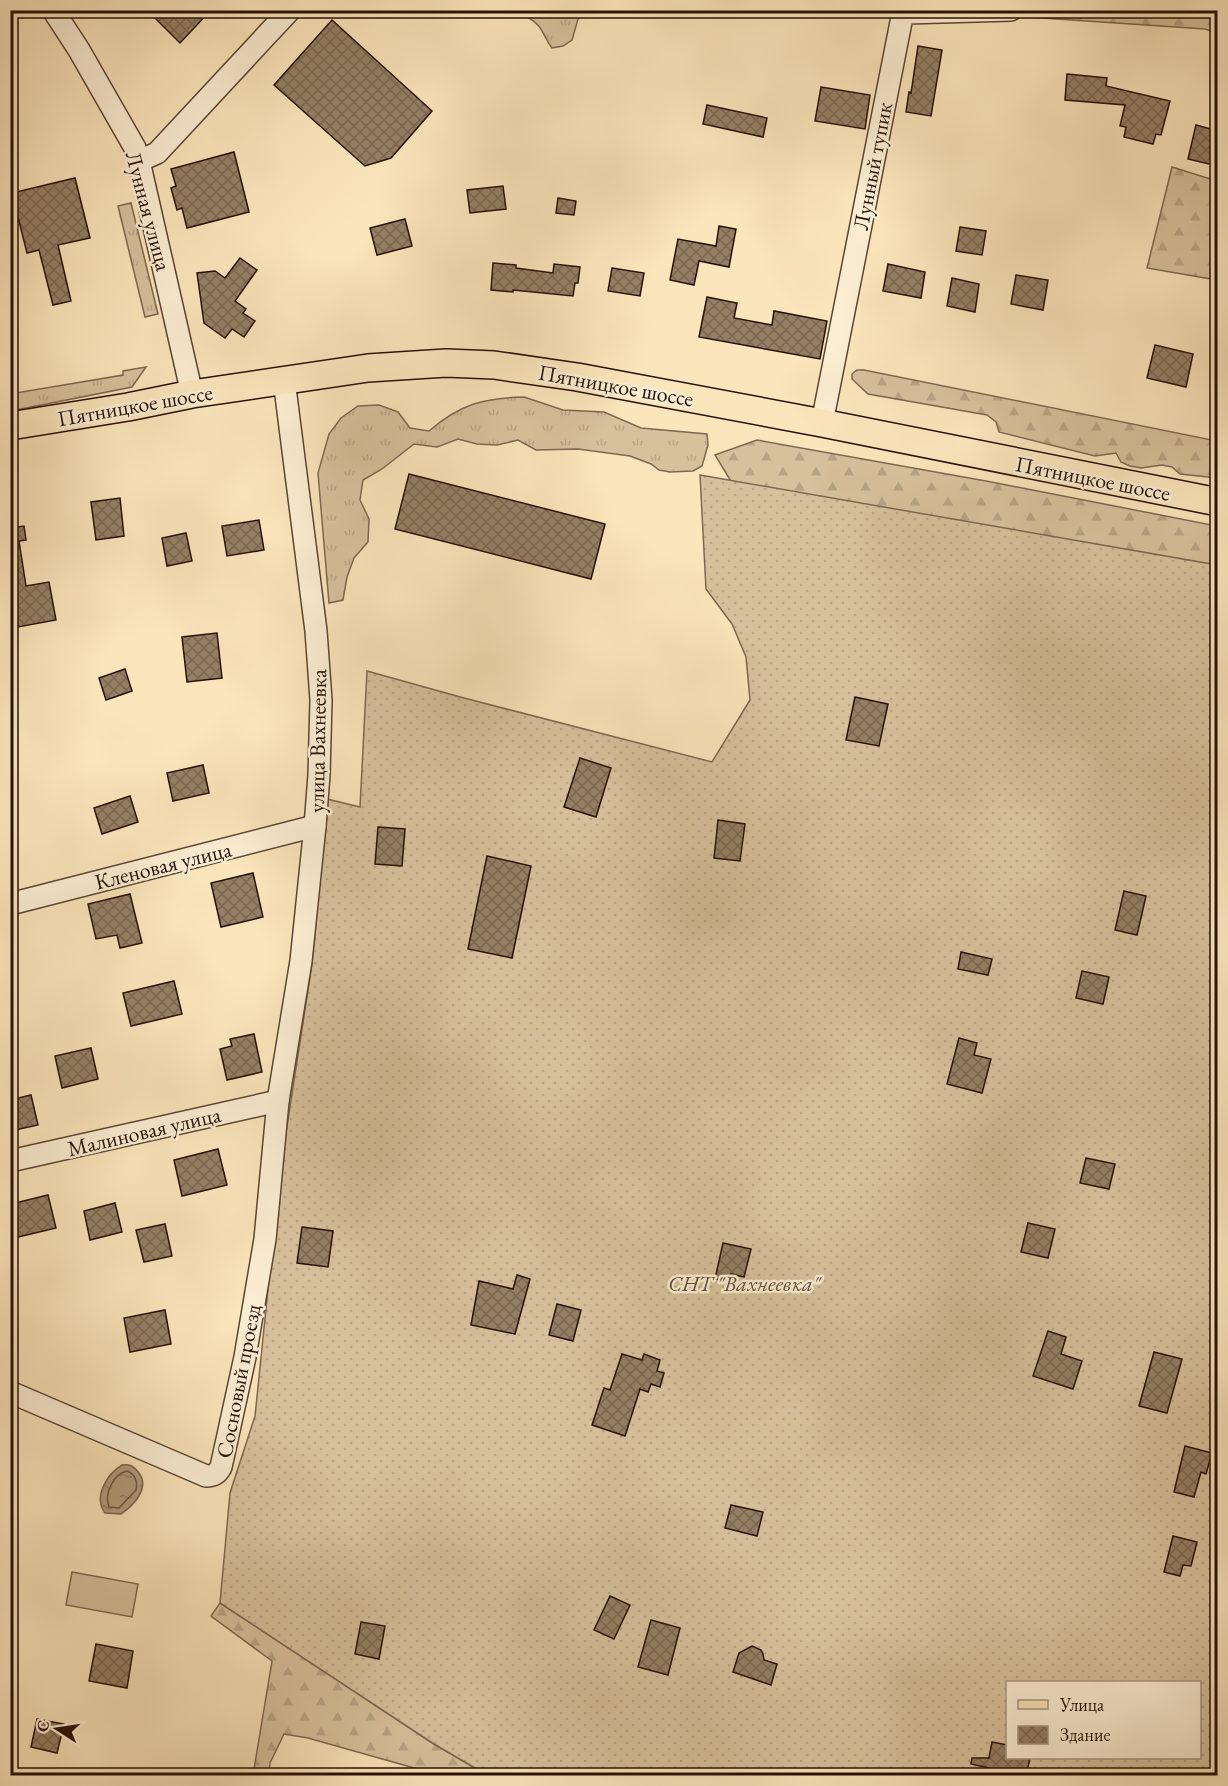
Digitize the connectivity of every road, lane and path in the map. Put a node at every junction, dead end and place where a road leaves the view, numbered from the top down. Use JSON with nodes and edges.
{"nodes":[{"id":1,"x":53,"y":10,"type":"edge"},
{"id":2,"x":290,"y":10,"type":"edge"},
{"id":3,"x":1011,"y":10,"type":"edge"},
{"id":4,"x":139,"y":160,"type":"junction"},
{"id":5,"x":284,"y":380,"type":"junction"},
{"id":6,"x":192,"y":394,"type":"junction"},
{"id":7,"x":822,"y":423,"type":"junction"},
{"id":8,"x":10,"y":426,"type":"edge"},
{"id":9,"x":1218,"y":502,"type":"edge"},
{"id":10,"x":315,"y":826,"type":"junction"},
{"id":11,"x":10,"y":904,"type":"edge"},
{"id":12,"x":278,"y":1101,"type":"junction"},
{"id":13,"x":10,"y":1161,"type":"edge"},
{"id":14,"x":10,"y":1392,"type":"edge"}],
"edges":[{"from":1,"to":4,"type":"street","name":"Лунная улица"},
{"from":2,"to":4,"type":"street"},
{"from":3,"to":7,"type":"street","name":"Лунный тупик"},
{"from":4,"to":6,"type":"street","name":"Лунная улица"},
{"from":5,"to":6,"type":"main road","name":"Пятницкое шоссе"},
{"from":5,"to":7,"type":"main road","name":"Пятницкое шоссе"},
{"from":5,"to":10,"type":"street","name":"улица Вахнеевка"},
{"from":6,"to":8,"type":"main road","name":"Пятницкое шоссе"},
{"from":7,"to":9,"type":"main road","name":"Пятницкое шоссе"},
{"from":10,"to":11,"type":"street","name":"Кленовая улица"},
{"from":10,"to":12,"type":"street","name":"улица Вахнеевка"},
{"from":12,"to":13,"type":"street","name":"Малиновая улица"},
{"from":12,"to":14,"type":"street","name":"Сосновый проезд"}]}
